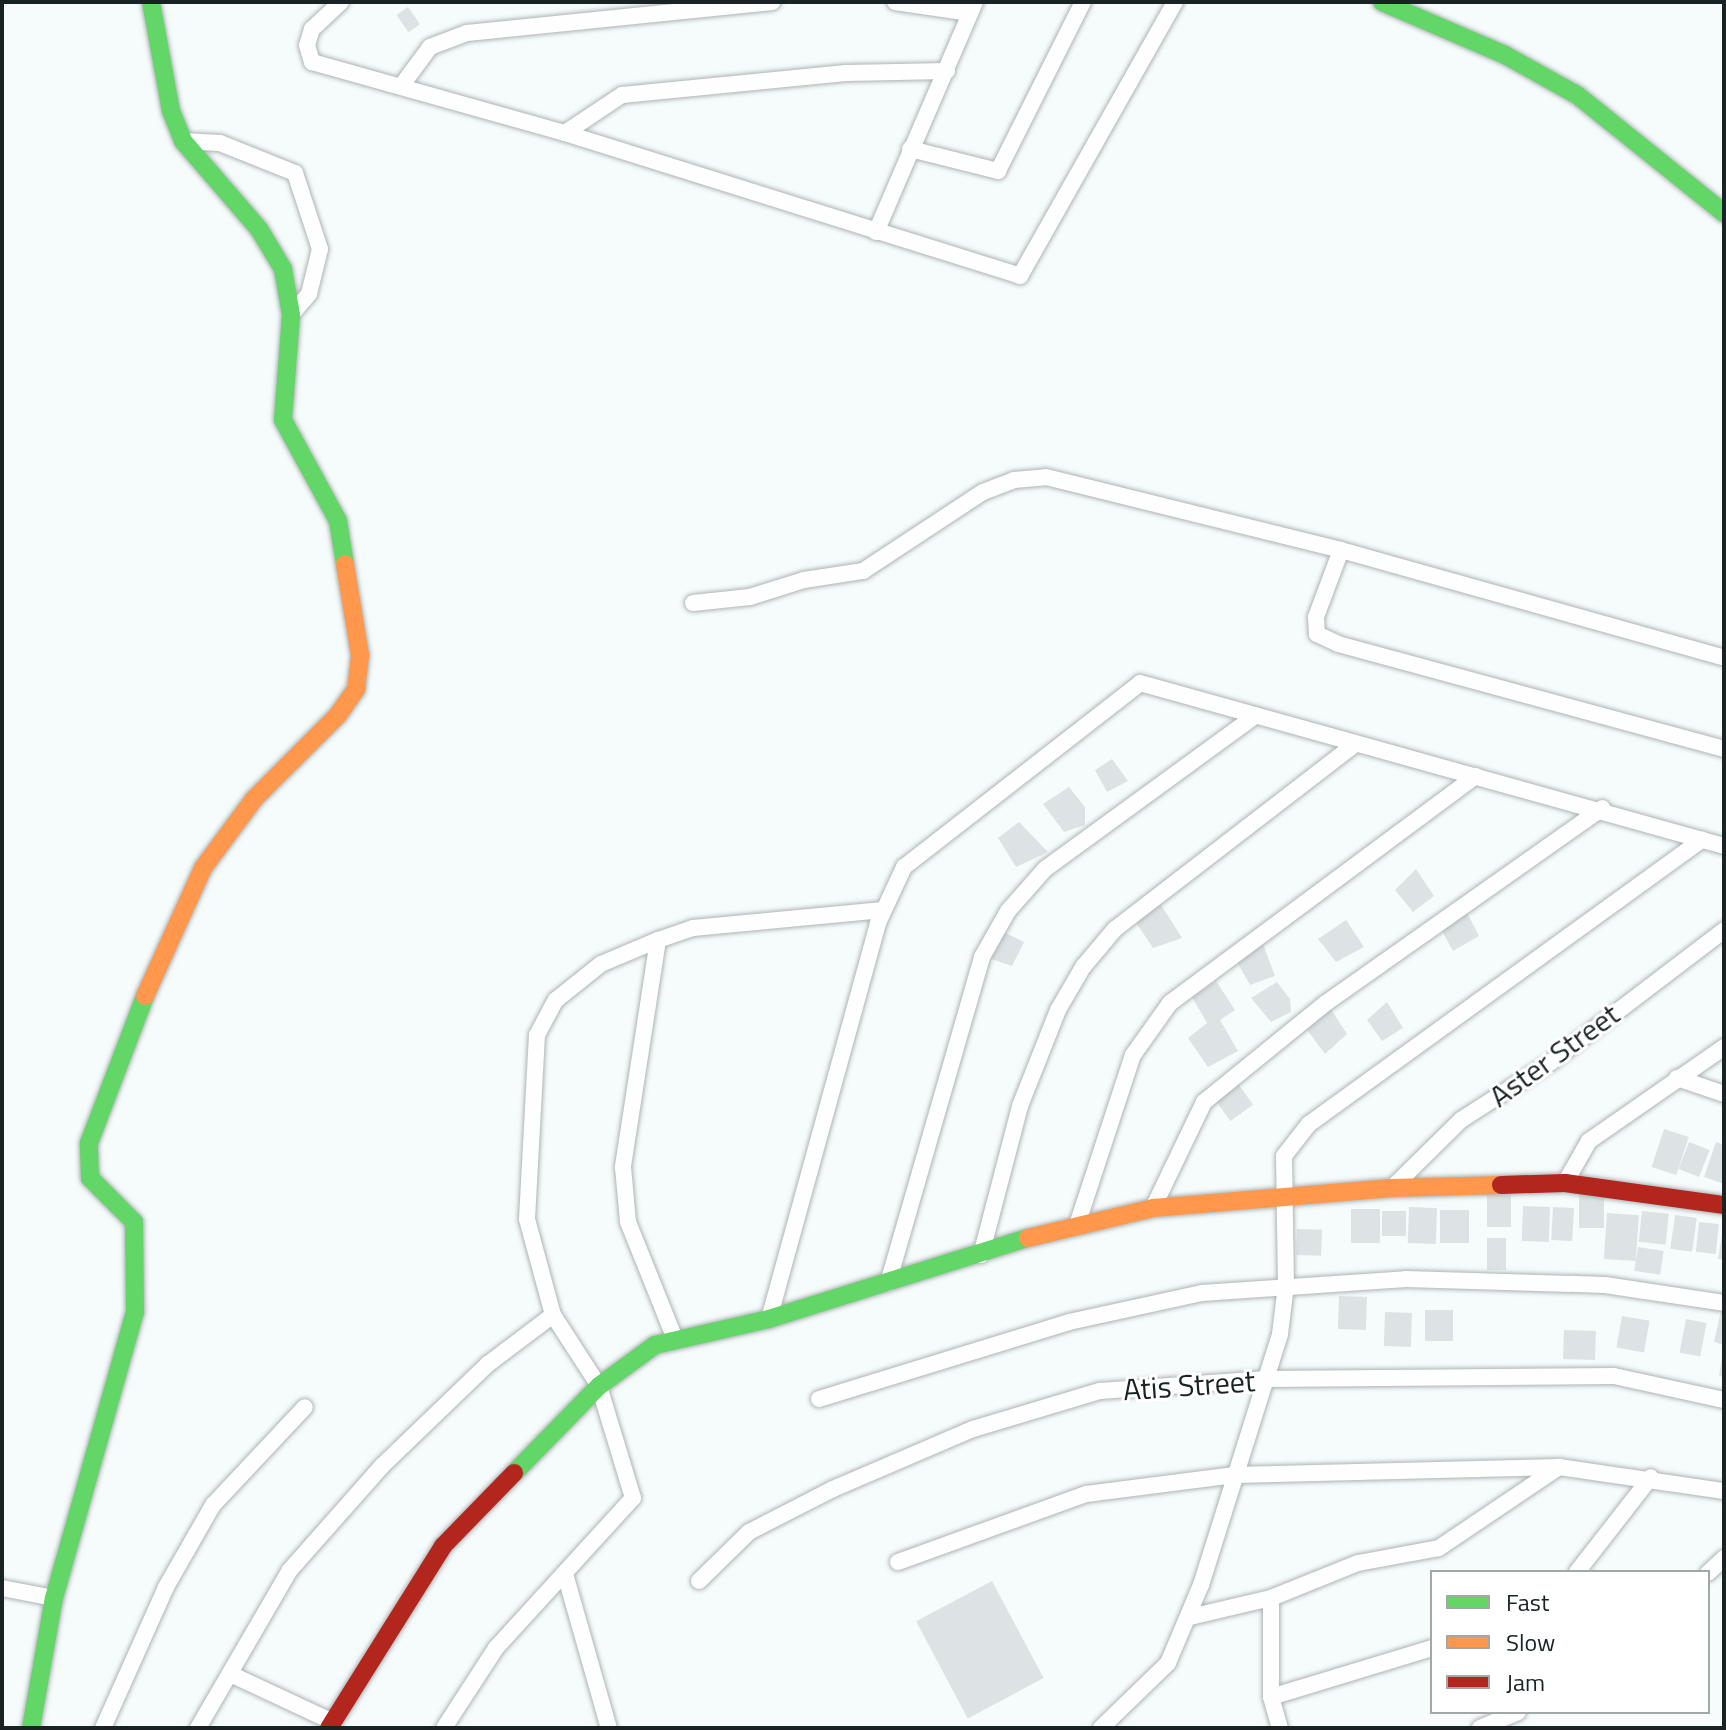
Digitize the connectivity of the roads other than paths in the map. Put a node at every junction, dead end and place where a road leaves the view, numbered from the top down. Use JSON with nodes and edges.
{"nodes":[{"id":1,"x":151,"y":2,"type":"edge"},
{"id":2,"x":341,"y":2,"type":"edge"},
{"id":3,"x":772,"y":2,"type":"edge"},
{"id":4,"x":895,"y":2,"type":"edge"},
{"id":5,"x":1083,"y":2,"type":"edge"},
{"id":6,"x":1175,"y":2,"type":"edge"},
{"id":7,"x":1382,"y":2,"type":"edge"},
{"id":8,"x":973,"y":8,"type":"edge"},
{"id":9,"x":947,"y":71,"type":"junction"},
{"id":10,"x":402,"y":85,"type":"junction"},
{"id":11,"x":565,"y":133,"type":"junction"},
{"id":12,"x":183,"y":141,"type":"junction"},
{"id":13,"x":910,"y":149,"type":"junction"},
{"id":14,"x":1724,"y":213,"type":"edge"},
{"id":15,"x":876,"y":232,"type":"junction"},
{"id":16,"x":291,"y":315,"type":"junction"},
{"id":17,"x":1341,"y":550,"type":"junction"},
{"id":18,"x":693,"y":603,"type":"dead end"},
{"id":19,"x":1724,"y":658,"type":"edge"},
{"id":20,"x":1252,"y":718,"type":"junction"},
{"id":21,"x":1355,"y":744,"type":"junction"},
{"id":22,"x":1724,"y":749,"type":"edge"},
{"id":23,"x":1476,"y":776,"type":"junction"},
{"id":24,"x":1602,"y":808,"type":"junction"},
{"id":25,"x":1702,"y":840,"type":"junction"},
{"id":26,"x":1724,"y":846,"type":"edge"},
{"id":27,"x":883,"y":910,"type":"junction"},
{"id":28,"x":1724,"y":930,"type":"edge"},
{"id":29,"x":658,"y":940,"type":"junction"},
{"id":30,"x":1724,"y":1047,"type":"edge"},
{"id":31,"x":1677,"y":1078,"type":"junction"},
{"id":32,"x":1724,"y":1094,"type":"edge"},
{"id":33,"x":1565,"y":1183,"type":"junction"},
{"id":34,"x":1392,"y":1188,"type":"junction"},
{"id":35,"x":1282,"y":1196,"type":"junction"},
{"id":36,"x":1724,"y":1205,"type":"edge"},
{"id":37,"x":1153,"y":1208,"type":"junction"},
{"id":38,"x":1078,"y":1222,"type":"junction"},
{"id":39,"x":981,"y":1255,"type":"junction"},
{"id":40,"x":888,"y":1283,"type":"junction"},
{"id":41,"x":1286,"y":1285,"type":"junction"},
{"id":42,"x":1724,"y":1303,"type":"edge"},
{"id":43,"x":553,"y":1315,"type":"junction"},
{"id":44,"x":769,"y":1319,"type":"junction"},
{"id":45,"x":675,"y":1339,"type":"junction"},
{"id":46,"x":1267,"y":1379,"type":"junction"},
{"id":47,"x":599,"y":1386,"type":"junction"},
{"id":48,"x":819,"y":1399,"type":"dead end"},
{"id":49,"x":1724,"y":1400,"type":"edge"},
{"id":50,"x":305,"y":1407,"type":"dead end"},
{"id":51,"x":1559,"y":1467,"type":"junction"},
{"id":52,"x":1235,"y":1475,"type":"junction"},
{"id":53,"x":1651,"y":1477,"type":"junction"},
{"id":54,"x":1724,"y":1491,"type":"edge"},
{"id":55,"x":898,"y":1562,"type":"dead end"},
{"id":56,"x":1579,"y":1570,"type":"edge"},
{"id":57,"x":565,"y":1574,"type":"junction"},
{"id":58,"x":699,"y":1581,"type":"dead end"},
{"id":59,"x":2,"y":1588,"type":"edge"},
{"id":60,"x":54,"y":1598,"type":"junction"},
{"id":61,"x":1271,"y":1598,"type":"junction"},
{"id":62,"x":1190,"y":1617,"type":"junction"},
{"id":63,"x":1430,"y":1649,"type":"edge"},
{"id":64,"x":230,"y":1674,"type":"junction"},
{"id":65,"x":1271,"y":1697,"type":"junction"},
{"id":66,"x":1513,"y":1714,"type":"edge"},
{"id":67,"x":331,"y":1725,"type":"edge"},
{"id":68,"x":31,"y":1728,"type":"edge"},
{"id":69,"x":103,"y":1728,"type":"edge"},
{"id":70,"x":198,"y":1728,"type":"edge"},
{"id":71,"x":444,"y":1728,"type":"edge"},
{"id":72,"x":609,"y":1728,"type":"edge"},
{"id":73,"x":1101,"y":1728,"type":"edge"},
{"id":74,"x":1280,"y":1728,"type":"edge"},
{"id":75,"x":1480,"y":1728,"type":"edge"}],
"edges":[{"from":1,"to":12,"type":"street"},
{"from":2,"to":10,"type":"street"},
{"from":3,"to":10,"type":"street"},
{"from":4,"to":8,"type":"street"},
{"from":5,"to":13,"type":"street"},
{"from":6,"to":15,"type":"street"},
{"from":7,"to":14,"type":"street"},
{"from":8,"to":9,"type":"street"},
{"from":9,"to":11,"type":"street"},
{"from":9,"to":13,"type":"street"},
{"from":10,"to":11,"type":"street"},
{"from":11,"to":15,"type":"street"},
{"from":12,"to":16,"type":"street"},
{"from":12,"to":16,"type":"street"},
{"from":13,"to":15,"type":"street"},
{"from":16,"to":60,"type":"street"},
{"from":17,"to":18,"type":"street"},
{"from":17,"to":19,"type":"street"},
{"from":17,"to":22,"type":"street"},
{"from":20,"to":21,"type":"street"},
{"from":20,"to":27,"type":"street"},
{"from":20,"to":40,"type":"street"},
{"from":21,"to":23,"type":"street"},
{"from":21,"to":39,"type":"street"},
{"from":23,"to":24,"type":"street"},
{"from":23,"to":38,"type":"street"},
{"from":24,"to":25,"type":"street"},
{"from":24,"to":37,"type":"street"},
{"from":25,"to":26,"type":"street"},
{"from":25,"to":35,"type":"street"},
{"from":27,"to":29,"type":"street"},
{"from":27,"to":44,"type":"street"},
{"from":28,"to":34,"type":"street","name":"Aster Street"},
{"from":29,"to":43,"type":"street"},
{"from":29,"to":45,"type":"street"},
{"from":30,"to":31,"type":"street"},
{"from":31,"to":32,"type":"street"},
{"from":31,"to":33,"type":"street"},
{"from":33,"to":34,"type":"street"},
{"from":33,"to":36,"type":"street"},
{"from":34,"to":35,"type":"street"},
{"from":35,"to":37,"type":"street"},
{"from":35,"to":41,"type":"street"},
{"from":37,"to":38,"type":"street"},
{"from":38,"to":39,"type":"street"},
{"from":39,"to":40,"type":"street"},
{"from":40,"to":44,"type":"street"},
{"from":41,"to":42,"type":"street"},
{"from":41,"to":46,"type":"street"},
{"from":41,"to":48,"type":"street"},
{"from":43,"to":47,"type":"street"},
{"from":43,"to":64,"type":"street"},
{"from":44,"to":45,"type":"street"},
{"from":45,"to":47,"type":"street"},
{"from":46,"to":49,"type":"street","name":"Atis Street"},
{"from":46,"to":52,"type":"street"},
{"from":46,"to":58,"type":"street","name":"Atis Street"},
{"from":47,"to":57,"type":"street"},
{"from":47,"to":67,"type":"street"},
{"from":50,"to":69,"type":"street"},
{"from":51,"to":52,"type":"street"},
{"from":51,"to":53,"type":"street"},
{"from":51,"to":61,"type":"street"},
{"from":52,"to":55,"type":"street"},
{"from":52,"to":62,"type":"street"},
{"from":53,"to":54,"type":"street"},
{"from":53,"to":56,"type":"street"},
{"from":57,"to":71,"type":"street"},
{"from":57,"to":72,"type":"street"},
{"from":59,"to":60,"type":"street"},
{"from":60,"to":68,"type":"street"},
{"from":61,"to":62,"type":"street"},
{"from":61,"to":65,"type":"street"},
{"from":62,"to":73,"type":"street"},
{"from":63,"to":65,"type":"street"},
{"from":64,"to":67,"type":"street"},
{"from":64,"to":70,"type":"street"},
{"from":65,"to":74,"type":"street"},
{"from":66,"to":75,"type":"street"}]}
